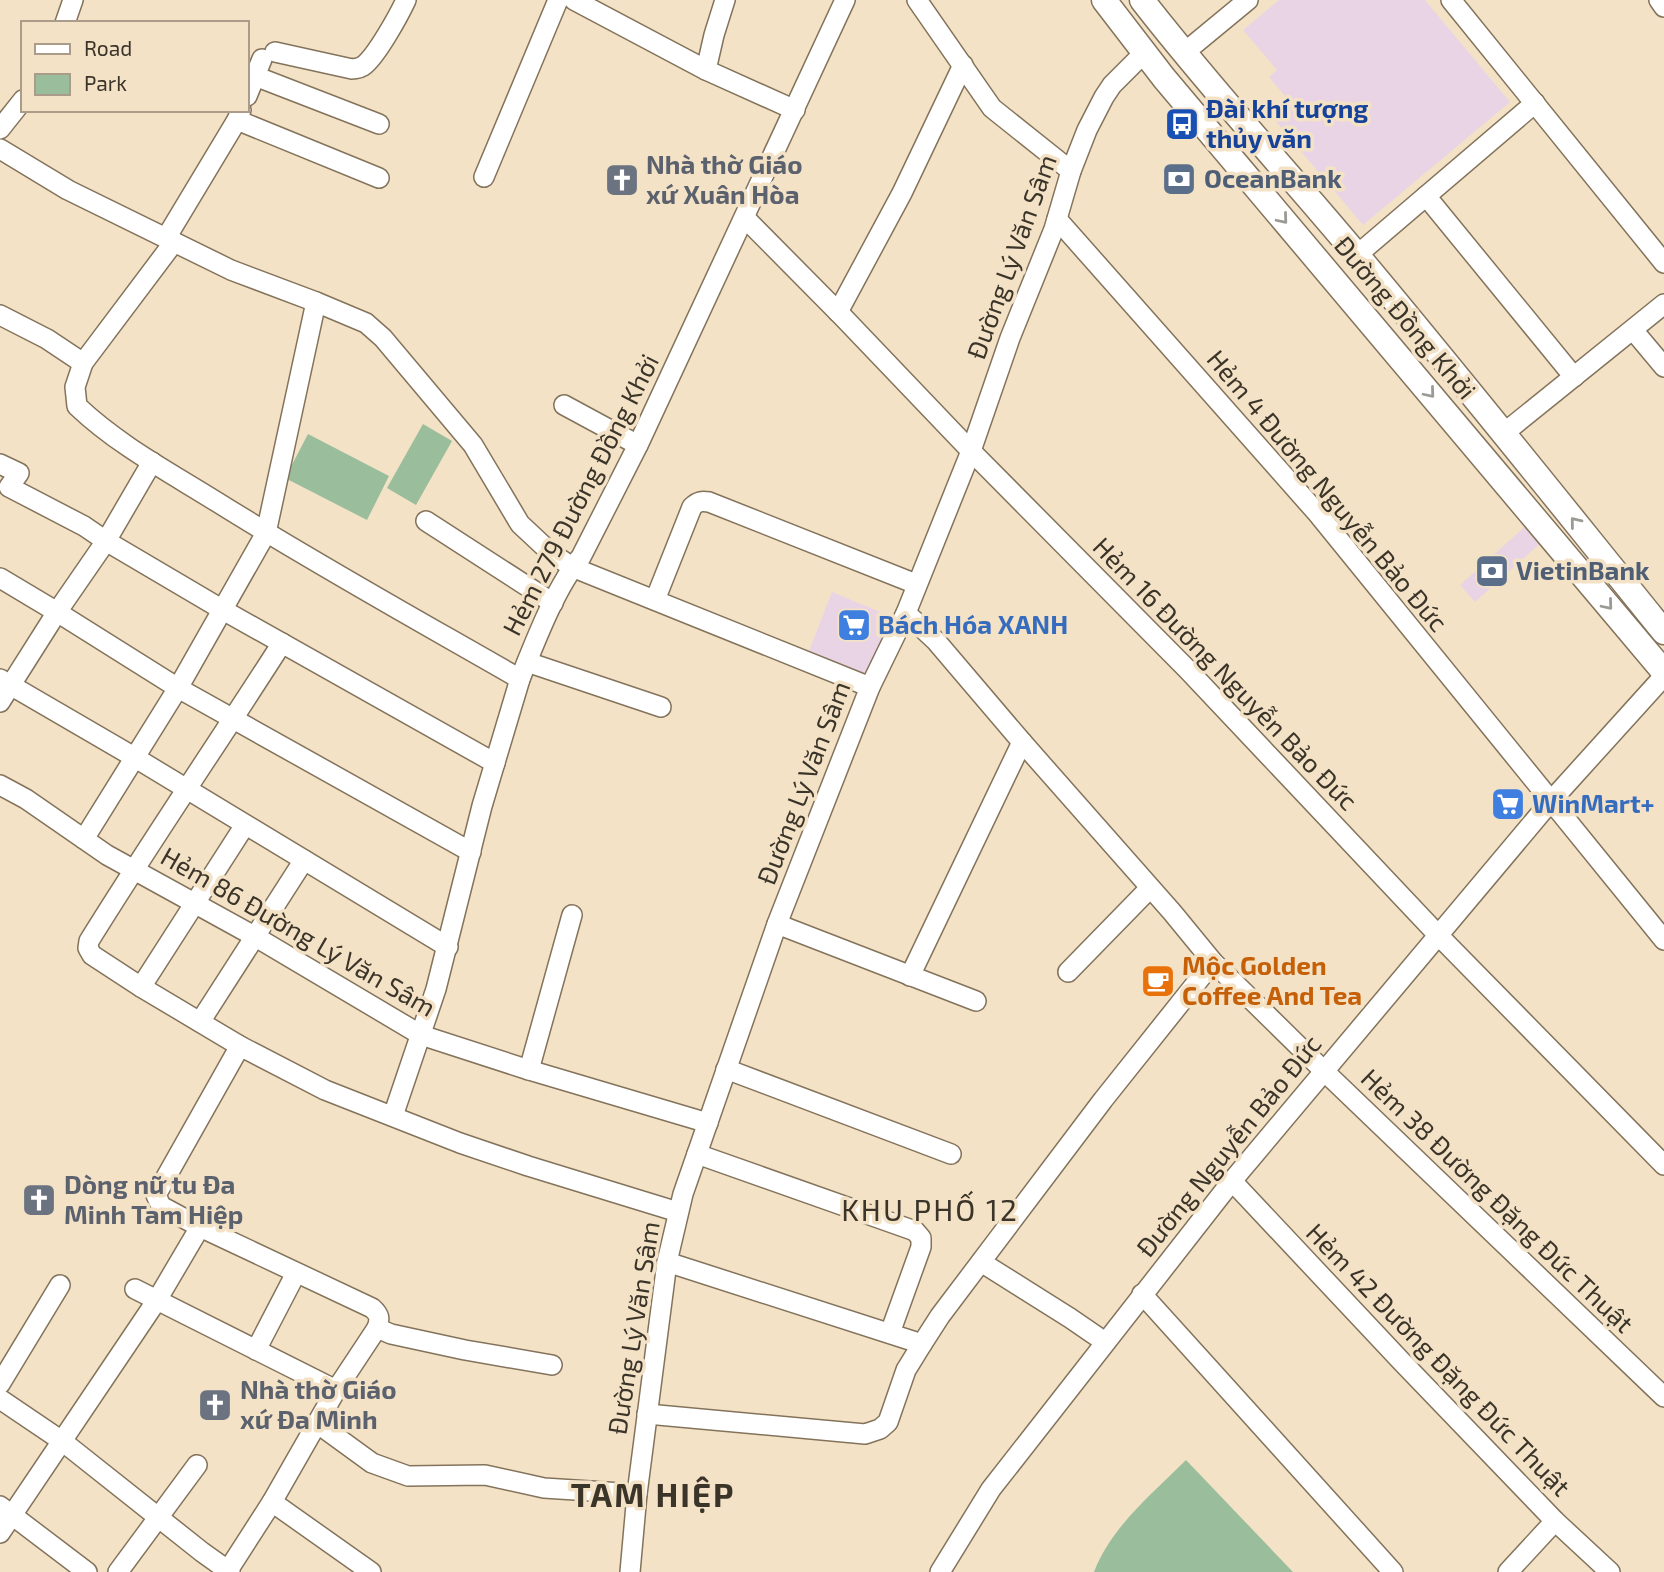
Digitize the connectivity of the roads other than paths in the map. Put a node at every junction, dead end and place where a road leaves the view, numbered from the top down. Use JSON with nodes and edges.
{"nodes":[{"id":1,"x":73,"y":0,"type":"edge"},
{"id":2,"x":406,"y":0,"type":"edge"},
{"id":3,"x":558,"y":0,"type":"edge"},
{"id":4,"x":574,"y":0,"type":"edge"},
{"id":5,"x":725,"y":0,"type":"edge"},
{"id":6,"x":845,"y":0,"type":"edge"},
{"id":7,"x":917,"y":0,"type":"edge"},
{"id":8,"x":1104,"y":0,"type":"edge"},
{"id":9,"x":1142,"y":0,"type":"edge"},
{"id":10,"x":1248,"y":0,"type":"edge"},
{"id":11,"x":1451,"y":0,"type":"edge"},
{"id":12,"x":1658,"y":0,"type":"edge"},
{"id":13,"x":1664,"y":7,"type":"edge"},
{"id":14,"x":66,"y":21,"type":"edge"},
{"id":15,"x":1168,"y":32,"type":"junction"},
{"id":16,"x":1185,"y":52,"type":"junction"},
{"id":17,"x":1144,"y":53,"type":"junction"},
{"id":18,"x":264,"y":62,"type":"junction"},
{"id":19,"x":963,"y":65,"type":"junction"},
{"id":20,"x":706,"y":70,"type":"junction"},
{"id":21,"x":1160,"y":73,"type":"junction"},
{"id":22,"x":248,"y":94,"type":"edge"},
{"id":23,"x":21,"y":103,"type":"edge"},
{"id":24,"x":1535,"y":103,"type":"junction"},
{"id":25,"x":794,"y":110,"type":"junction"},
{"id":26,"x":239,"y":115,"type":"edge"},
{"id":27,"x":379,"y":124,"type":"dead end"},
{"id":28,"x":0,"y":129,"type":"edge"},
{"id":29,"x":0,"y":149,"type":"edge"},
{"id":30,"x":1071,"y":172,"type":"junction"},
{"id":31,"x":484,"y":177,"type":"dead end"},
{"id":32,"x":379,"y":178,"type":"dead end"},
{"id":33,"x":1426,"y":196,"type":"junction"},
{"id":34,"x":745,"y":218,"type":"junction"},
{"id":35,"x":1057,"y":219,"type":"junction"},
{"id":36,"x":170,"y":240,"type":"junction"},
{"id":37,"x":1357,"y":255,"type":"junction"},
{"id":38,"x":1664,"y":263,"type":"edge"},
{"id":39,"x":316,"y":302,"type":"junction"},
{"id":40,"x":1664,"y":304,"type":"edge"},
{"id":41,"x":838,"y":312,"type":"junction"},
{"id":42,"x":0,"y":315,"type":"edge"},
{"id":43,"x":1633,"y":330,"type":"junction"},
{"id":44,"x":83,"y":363,"type":"junction"},
{"id":45,"x":1664,"y":367,"type":"edge"},
{"id":46,"x":1574,"y":377,"type":"junction"},
{"id":47,"x":564,"y":405,"type":"dead end"},
{"id":48,"x":1504,"y":433,"type":"junction"},
{"id":49,"x":638,"y":445,"type":"junction"},
{"id":50,"x":971,"y":451,"type":"junction"},
{"id":51,"x":152,"y":462,"type":"junction"},
{"id":52,"x":0,"y":464,"type":"edge"},
{"id":53,"x":426,"y":521,"type":"dead end"},
{"id":54,"x":266,"y":533,"type":"junction"},
{"id":55,"x":106,"y":541,"type":"junction"},
{"id":56,"x":572,"y":567,"type":"junction"},
{"id":57,"x":0,"y":578,"type":"edge"},
{"id":58,"x":916,"y":583,"type":"junction"},
{"id":59,"x":655,"y":600,"type":"junction"},
{"id":60,"x":553,"y":603,"type":"junction"},
{"id":61,"x":223,"y":610,"type":"junction"},
{"id":62,"x":57,"y":611,"type":"junction"},
{"id":63,"x":906,"y":613,"type":"junction"},
{"id":64,"x":1664,"y":632,"type":"edge"},
{"id":65,"x":282,"y":643,"type":"junction"},
{"id":66,"x":523,"y":671,"type":"junction"},
{"id":67,"x":1664,"y":674,"type":"edge"},
{"id":68,"x":5,"y":682,"type":"edge"},
{"id":69,"x":870,"y":687,"type":"junction"},
{"id":70,"x":178,"y":688,"type":"junction"},
{"id":71,"x":0,"y":702,"type":"edge"},
{"id":72,"x":661,"y":707,"type":"dead end"},
{"id":73,"x":234,"y":719,"type":"junction"},
{"id":74,"x":1022,"y":742,"type":"junction"},
{"id":75,"x":135,"y":757,"type":"junction"},
{"id":76,"x":495,"y":763,"type":"junction"},
{"id":77,"x":0,"y":785,"type":"edge"},
{"id":78,"x":187,"y":789,"type":"junction"},
{"id":79,"x":1551,"y":801,"type":"junction"},
{"id":80,"x":245,"y":825,"type":"junction"},
{"id":81,"x":84,"y":839,"type":"junction"},
{"id":82,"x":471,"y":852,"type":"junction"},
{"id":83,"x":304,"y":860,"type":"junction"},
{"id":84,"x":134,"y":869,"type":"junction"},
{"id":85,"x":1150,"y":888,"type":"junction"},
{"id":86,"x":194,"y":903,"type":"junction"},
{"id":87,"x":572,"y":915,"type":"dead end"},
{"id":88,"x":777,"y":924,"type":"junction"},
{"id":89,"x":254,"y":936,"type":"junction"},
{"id":90,"x":1438,"y":936,"type":"junction"},
{"id":91,"x":1664,"y":940,"type":"edge"},
{"id":92,"x":448,"y":947,"type":"junction"},
{"id":93,"x":1213,"y":962,"type":"junction"},
{"id":94,"x":1068,"y":972,"type":"dead end"},
{"id":95,"x":910,"y":976,"type":"junction"},
{"id":96,"x":141,"y":987,"type":"junction"},
{"id":97,"x":976,"y":1001,"type":"dead end"},
{"id":98,"x":200,"y":1022,"type":"junction"},
{"id":99,"x":421,"y":1035,"type":"junction"},
{"id":100,"x":240,"y":1046,"type":"junction"},
{"id":101,"x":726,"y":1069,"type":"junction"},
{"id":102,"x":529,"y":1070,"type":"junction"},
{"id":103,"x":1324,"y":1071,"type":"junction"},
{"id":104,"x":393,"y":1115,"type":"junction"},
{"id":105,"x":708,"y":1123,"type":"junction"},
{"id":106,"x":697,"y":1154,"type":"junction"},
{"id":107,"x":951,"y":1154,"type":"dead end"},
{"id":108,"x":1664,"y":1165,"type":"edge"},
{"id":109,"x":1233,"y":1181,"type":"junction"},
{"id":110,"x":678,"y":1212,"type":"junction"},
{"id":111,"x":200,"y":1227,"type":"junction"},
{"id":112,"x":667,"y":1262,"type":"junction"},
{"id":113,"x":981,"y":1262,"type":"junction"},
{"id":114,"x":296,"y":1273,"type":"junction"},
{"id":115,"x":60,"y":1284,"type":"dead end"},
{"id":116,"x":135,"y":1289,"type":"dead end"},
{"id":117,"x":1142,"y":1294,"type":"junction"},
{"id":118,"x":157,"y":1300,"type":"junction"},
{"id":119,"x":377,"y":1328,"type":"junction"},
{"id":120,"x":890,"y":1333,"type":"junction"},
{"id":121,"x":1105,"y":1342,"type":"junction"},
{"id":122,"x":922,"y":1344,"type":"junction"},
{"id":123,"x":256,"y":1350,"type":"junction"},
{"id":124,"x":552,"y":1365,"type":"dead end"},
{"id":125,"x":0,"y":1384,"type":"edge"},
{"id":126,"x":336,"y":1390,"type":"junction"},
{"id":127,"x":1664,"y":1397,"type":"edge"},
{"id":128,"x":0,"y":1399,"type":"edge"},
{"id":129,"x":647,"y":1414,"type":"junction"},
{"id":130,"x":317,"y":1423,"type":"junction"},
{"id":131,"x":62,"y":1441,"type":"junction"},
{"id":132,"x":197,"y":1465,"type":"dead end"},
{"id":133,"x":637,"y":1494,"type":"junction"},
{"id":134,"x":272,"y":1502,"type":"junction"},
{"id":135,"x":6,"y":1511,"type":"edge"},
{"id":136,"x":159,"y":1517,"type":"junction"},
{"id":137,"x":1555,"y":1521,"type":"junction"},
{"id":138,"x":0,"y":1533,"type":"edge"},
{"id":139,"x":87,"y":1572,"type":"edge"},
{"id":140,"x":118,"y":1572,"type":"edge"},
{"id":141,"x":229,"y":1572,"type":"edge"},
{"id":142,"x":371,"y":1572,"type":"edge"},
{"id":143,"x":630,"y":1572,"type":"edge"},
{"id":144,"x":940,"y":1572,"type":"edge"},
{"id":145,"x":1394,"y":1572,"type":"edge"},
{"id":146,"x":1508,"y":1572,"type":"edge"},
{"id":147,"x":1610,"y":1572,"type":"edge"}],
"edges":[{"from":1,"to":14,"type":"street"},
{"from":2,"to":18,"type":"street"},
{"from":3,"to":31,"type":"street"},
{"from":4,"to":20,"type":"street"},
{"from":5,"to":20,"type":"street"},
{"from":6,"to":25,"type":"street","name":"Hẻm 279 Đường Đồng Khởi"},
{"from":7,"to":19,"type":"street"},
{"from":8,"to":17,"type":"main road","name":"Đường Đồng Khởi"},
{"from":9,"to":15,"type":"main road","name":"Đường Đồng Khởi"},
{"from":10,"to":16,"type":"street"},
{"from":11,"to":24,"type":"street"},
{"from":12,"to":13,"type":"street"},
{"from":15,"to":16,"type":"main road","name":"Đường Đồng Khởi"},
{"from":15,"to":17,"type":"main road"},
{"from":16,"to":21,"type":"main road"},
{"from":16,"to":37,"type":"main road","name":"Đường Đồng Khởi"},
{"from":17,"to":21,"type":"main road","name":"Đường Đồng Khởi"},
{"from":17,"to":30,"type":"street","name":"Đường Lý Văn Sâm"},
{"from":18,"to":22,"type":"street"},
{"from":18,"to":27,"type":"street"},
{"from":19,"to":30,"type":"street"},
{"from":19,"to":41,"type":"street"},
{"from":20,"to":25,"type":"street"},
{"from":21,"to":67,"type":"main road","name":"Đường Đồng Khởi","one_way":true},
{"from":23,"to":28,"type":"street"},
{"from":24,"to":33,"type":"street"},
{"from":24,"to":38,"type":"street"},
{"from":25,"to":34,"type":"street","name":"Hẻm 279 Đường Đồng Khởi"},
{"from":26,"to":32,"type":"street"},
{"from":26,"to":36,"type":"street"},
{"from":29,"to":36,"type":"street"},
{"from":30,"to":35,"type":"street","name":"Đường Lý Văn Sâm"},
{"from":33,"to":37,"type":"street"},
{"from":33,"to":46,"type":"street"},
{"from":34,"to":41,"type":"street","name":"Hẻm 16 Đường Nguyễn Bảo Đức"},
{"from":34,"to":49,"type":"street","name":"Hẻm 279 Đường Đồng Khởi"},
{"from":35,"to":50,"type":"street","name":"Đường Lý Văn Sâm"},
{"from":35,"to":79,"type":"street","name":"Hẻm 4 Đường Nguyễn Bảo Đức"},
{"from":36,"to":39,"type":"street"},
{"from":36,"to":44,"type":"street"},
{"from":37,"to":48,"type":"main road","name":"Đường Đồng Khởi"},
{"from":39,"to":54,"type":"street"},
{"from":39,"to":56,"type":"street"},
{"from":40,"to":43,"type":"street"},
{"from":41,"to":50,"type":"street","name":"Hẻm 16 Đường Nguyễn Bảo Đức"},
{"from":42,"to":44,"type":"street"},
{"from":43,"to":45,"type":"street"},
{"from":43,"to":46,"type":"street"},
{"from":44,"to":51,"type":"street"},
{"from":46,"to":48,"type":"street"},
{"from":47,"to":49,"type":"street"},
{"from":64,"to":48,"type":"main road","name":"Đường Đồng Khởi","one_way":true},
{"from":49,"to":56,"type":"street","name":"Hẻm 279 Đường Đồng Khởi"},
{"from":50,"to":58,"type":"street","name":"Đường Lý Văn Sâm"},
{"from":50,"to":90,"type":"street","name":"Hẻm 16 Đường Nguyễn Bảo Đức"},
{"from":51,"to":54,"type":"street"},
{"from":51,"to":55,"type":"street"},
{"from":52,"to":55,"type":"street"},
{"from":53,"to":60,"type":"street"},
{"from":54,"to":61,"type":"street"},
{"from":54,"to":66,"type":"street"},
{"from":55,"to":61,"type":"street"},
{"from":55,"to":62,"type":"street"},
{"from":56,"to":59,"type":"street"},
{"from":56,"to":60,"type":"street","name":"Hẻm 279 Đường Đồng Khởi"},
{"from":57,"to":62,"type":"street"},
{"from":58,"to":59,"type":"street"},
{"from":58,"to":63,"type":"street","name":"Đường Lý Văn Sâm"},
{"from":59,"to":69,"type":"street"},
{"from":60,"to":66,"type":"street","name":"Hẻm 279 Đường Đồng Khởi"},
{"from":61,"to":65,"type":"street"},
{"from":61,"to":70,"type":"street"},
{"from":62,"to":68,"type":"street"},
{"from":62,"to":70,"type":"street"},
{"from":63,"to":69,"type":"street","name":"Đường Lý Văn Sâm"},
{"from":63,"to":74,"type":"street","name":"Hẻm 38 Đường Đặng Đức Thuật"},
{"from":65,"to":73,"type":"street"},
{"from":65,"to":76,"type":"street"},
{"from":66,"to":72,"type":"street"},
{"from":66,"to":76,"type":"street","name":"Hẻm 279 Đường Đồng Khởi"},
{"from":67,"to":79,"type":"street","name":"Đường Nguyễn Bảo Đức"},
{"from":68,"to":71,"type":"street"},
{"from":68,"to":75,"type":"street"},
{"from":69,"to":88,"type":"street","name":"Đường Lý Văn Sâm"},
{"from":70,"to":73,"type":"street"},
{"from":70,"to":75,"type":"street"},
{"from":73,"to":78,"type":"street"},
{"from":73,"to":82,"type":"street"},
{"from":74,"to":85,"type":"street","name":"Hẻm 38 Đường Đặng Đức Thuật"},
{"from":74,"to":95,"type":"street"},
{"from":75,"to":78,"type":"street"},
{"from":75,"to":81,"type":"street"},
{"from":76,"to":82,"type":"street","name":"Hẻm 279 Đường Đồng Khởi"},
{"from":77,"to":81,"type":"street","name":"Hẻm 86 Đường Lý Văn Sâm"},
{"from":78,"to":80,"type":"street"},
{"from":78,"to":84,"type":"street"},
{"from":79,"to":90,"type":"street","name":"Đường Nguyễn Bảo Đức"},
{"from":79,"to":91,"type":"street","name":"Hẻm 4 Đường Nguyễn Bảo Đức"},
{"from":80,"to":83,"type":"street"},
{"from":80,"to":86,"type":"street"},
{"from":81,"to":84,"type":"street","name":"Hẻm 86 Đường Lý Văn Sâm"},
{"from":82,"to":92,"type":"street","name":"Hẻm 279 Đường Đồng Khởi"},
{"from":83,"to":89,"type":"street"},
{"from":83,"to":92,"type":"street"},
{"from":84,"to":86,"type":"street","name":"Hẻm 86 Đường Lý Văn Sâm"},
{"from":84,"to":96,"type":"street"},
{"from":85,"to":93,"type":"street","name":"Hẻm 38 Đường Đặng Đức Thuật"},
{"from":85,"to":94,"type":"street"},
{"from":86,"to":89,"type":"street","name":"Hẻm 86 Đường Lý Văn Sâm"},
{"from":86,"to":96,"type":"street"},
{"from":87,"to":102,"type":"street"},
{"from":88,"to":95,"type":"street"},
{"from":88,"to":101,"type":"street","name":"Đường Lý Văn Sâm"},
{"from":89,"to":98,"type":"street"},
{"from":89,"to":99,"type":"street","name":"Hẻm 86 Đường Lý Văn Sâm"},
{"from":90,"to":103,"type":"street","name":"Đường Nguyễn Bảo Đức"},
{"from":90,"to":108,"type":"street","name":"Hẻm 16 Đường Nguyễn Bảo Đức"},
{"from":92,"to":99,"type":"street","name":"Hẻm 279 Đường Đồng Khởi"},
{"from":93,"to":103,"type":"street","name":"Hẻm 38 Đường Đặng Đức Thuật"},
{"from":93,"to":113,"type":"street"},
{"from":95,"to":97,"type":"street"},
{"from":96,"to":98,"type":"street"},
{"from":98,"to":100,"type":"street"},
{"from":99,"to":102,"type":"street","name":"Hẻm 86 Đường Lý Văn Sâm"},
{"from":99,"to":104,"type":"street","name":"Hẻm 279 Đường Đồng Khởi"},
{"from":100,"to":104,"type":"street"},
{"from":100,"to":111,"type":"street"},
{"from":101,"to":105,"type":"street","name":"Đường Lý Văn Sâm"},
{"from":101,"to":107,"type":"street"},
{"from":102,"to":105,"type":"street","name":"Hẻm 86 Đường Lý Văn Sâm"},
{"from":103,"to":109,"type":"street","name":"Đường Nguyễn Bảo Đức"},
{"from":103,"to":127,"type":"street","name":"Hẻm 38 Đường Đặng Đức Thuật"},
{"from":104,"to":110,"type":"street"},
{"from":105,"to":106,"type":"street","name":"Đường Lý Văn Sâm"},
{"from":106,"to":110,"type":"street","name":"Đường Lý Văn Sâm"},
{"from":106,"to":120,"type":"street"},
{"from":109,"to":117,"type":"street","name":"Đường Nguyễn Bảo Đức"},
{"from":109,"to":137,"type":"street","name":"Hẻm 42 Đường Đặng Đức Thuật"},
{"from":110,"to":112,"type":"street","name":"Đường Lý Văn Sâm"},
{"from":111,"to":114,"type":"street"},
{"from":111,"to":118,"type":"street"},
{"from":112,"to":120,"type":"street"},
{"from":112,"to":129,"type":"street","name":"Đường Lý Văn Sâm"},
{"from":113,"to":121,"type":"street"},
{"from":113,"to":122,"type":"street"},
{"from":114,"to":119,"type":"street"},
{"from":114,"to":123,"type":"street"},
{"from":115,"to":125,"type":"street"},
{"from":116,"to":118,"type":"street"},
{"from":117,"to":121,"type":"street","name":"Đường Nguyễn Bảo Đức"},
{"from":117,"to":145,"type":"street"},
{"from":118,"to":123,"type":"street"},
{"from":118,"to":131,"type":"street"},
{"from":119,"to":124,"type":"street"},
{"from":119,"to":126,"type":"street"},
{"from":120,"to":122,"type":"street"},
{"from":121,"to":144,"type":"street","name":"Đường Nguyễn Bảo Đức"},
{"from":122,"to":129,"type":"street"},
{"from":123,"to":126,"type":"street"},
{"from":126,"to":130,"type":"street"},
{"from":128,"to":131,"type":"street"},
{"from":129,"to":133,"type":"street","name":"Đường Lý Văn Sâm"},
{"from":130,"to":133,"type":"street"},
{"from":130,"to":134,"type":"street"},
{"from":131,"to":135,"type":"street"},
{"from":131,"to":136,"type":"street"},
{"from":132,"to":136,"type":"street"},
{"from":133,"to":143,"type":"street","name":"Đường Lý Văn Sâm"},
{"from":134,"to":141,"type":"street"},
{"from":134,"to":142,"type":"street"},
{"from":135,"to":138,"type":"street"},
{"from":135,"to":139,"type":"street"},
{"from":136,"to":140,"type":"street"},
{"from":136,"to":141,"type":"street"},
{"from":137,"to":146,"type":"street"},
{"from":137,"to":147,"type":"street","name":"Hẻm 42 Đường Đặng Đức Thuật"}]}
